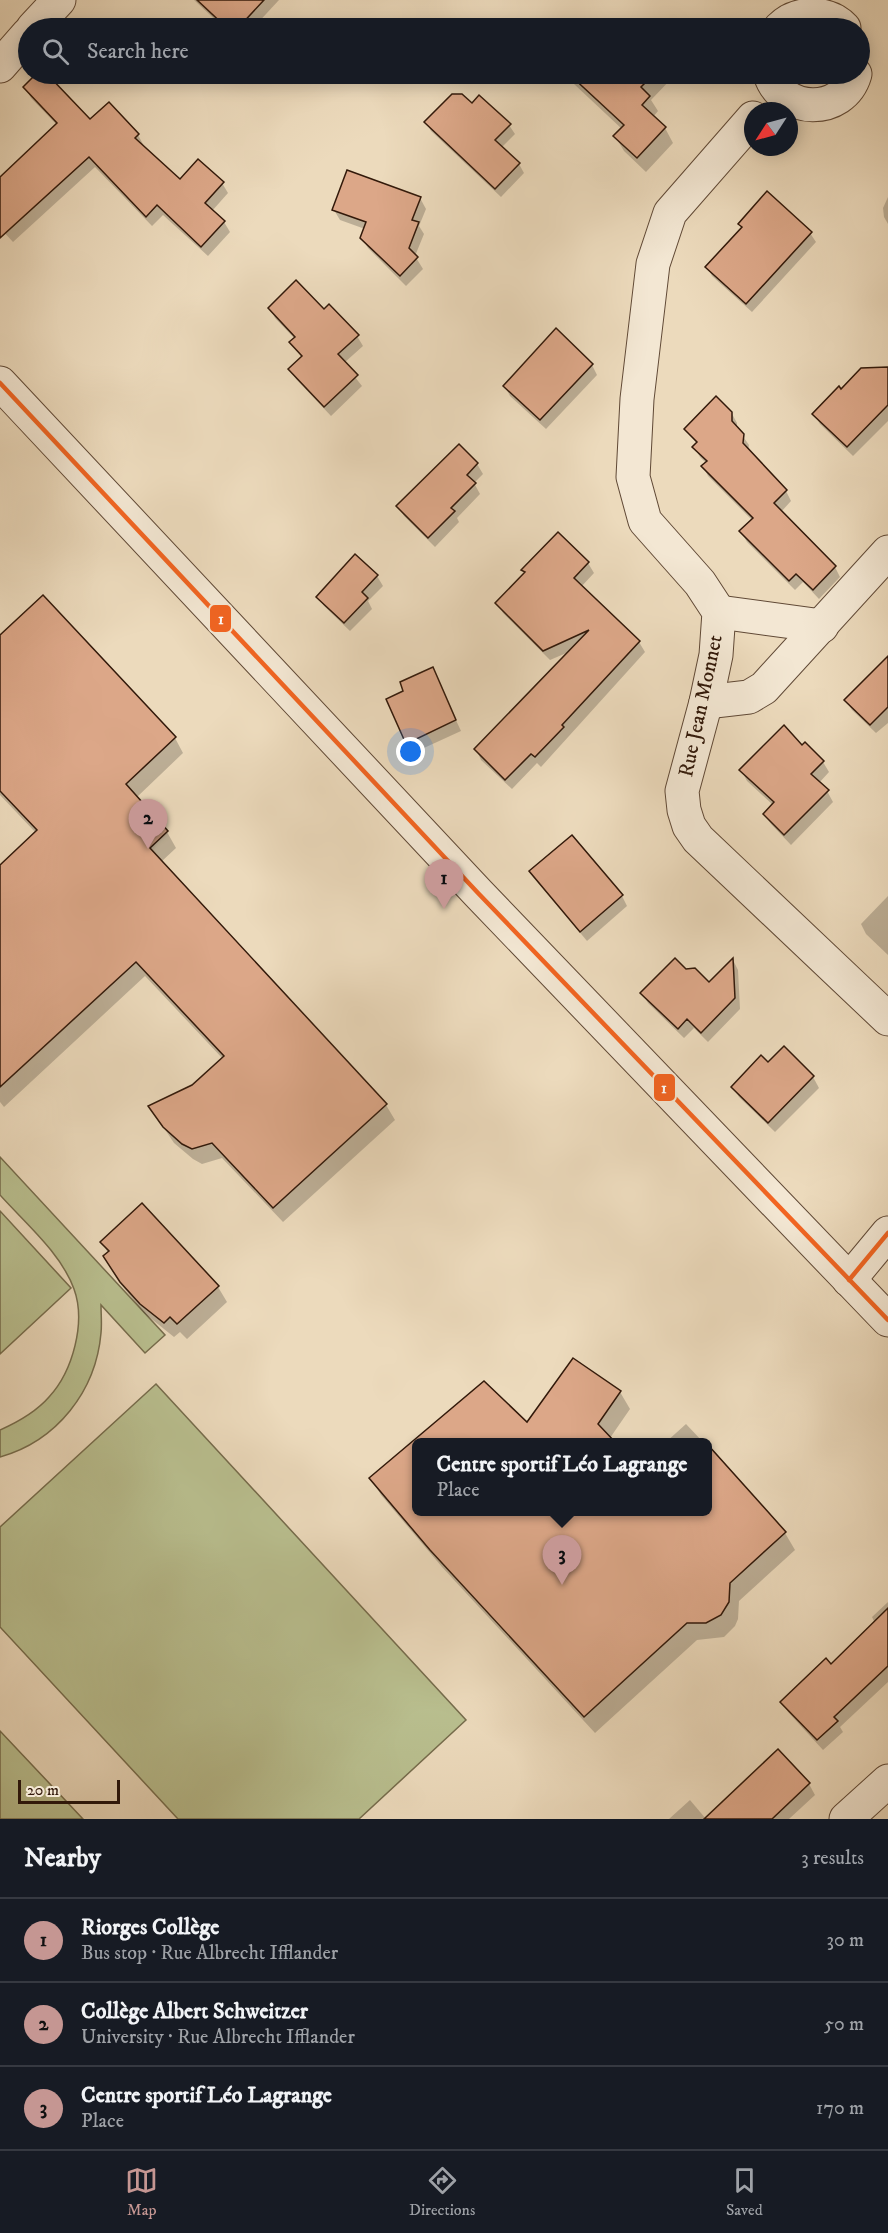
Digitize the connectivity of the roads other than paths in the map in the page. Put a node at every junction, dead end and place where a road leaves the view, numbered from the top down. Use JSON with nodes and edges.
{"nodes":[{"id":1,"x":59,"y":0,"type":"edge"},
{"id":2,"x":42,"y":18,"type":"edge"},
{"id":3,"x":797,"y":18,"type":"edge"},
{"id":4,"x":829,"y":18,"type":"edge"},
{"id":5,"x":18,"y":45,"type":"edge"},
{"id":6,"x":0,"y":66,"type":"edge"},
{"id":7,"x":850,"y":84,"type":"edge"},
{"id":8,"x":769,"y":91,"type":"edge"},
{"id":9,"x":744,"y":128,"type":"edge"},
{"id":10,"x":0,"y":383,"type":"edge"},
{"id":11,"x":888,"y":552,"type":"edge"},
{"id":12,"x":719,"y":612,"type":"junction"},
{"id":13,"x":822,"y":626,"type":"junction"},
{"id":14,"x":706,"y":702,"type":"junction"},
{"id":15,"x":888,"y":1019,"type":"edge"},
{"id":16,"x":888,"y":1233,"type":"edge"},
{"id":17,"x":849,"y":1280,"type":"junction"},
{"id":18,"x":888,"y":1320,"type":"edge"},
{"id":19,"x":888,"y":1781,"type":"edge"},
{"id":20,"x":846,"y":1819,"type":"edge"}],
"edges":[{"from":1,"to":2,"type":"street"},
{"from":3,"to":4,"type":"street"},
{"from":5,"to":6,"type":"street"},
{"from":7,"to":8,"type":"street"},
{"from":9,"to":12,"type":"street","name":"Rue Jean Monnet"},
{"from":10,"to":17,"type":"street"},
{"from":11,"to":13,"type":"street"},
{"from":12,"to":13,"type":"street"},
{"from":12,"to":14,"type":"street","name":"Rue Jean Monnet"},
{"from":13,"to":14,"type":"street"},
{"from":14,"to":15,"type":"street","name":"Rue Jean Monnet"},
{"from":16,"to":17,"type":"street"},
{"from":17,"to":18,"type":"street"},
{"from":19,"to":20,"type":"street"}]}
